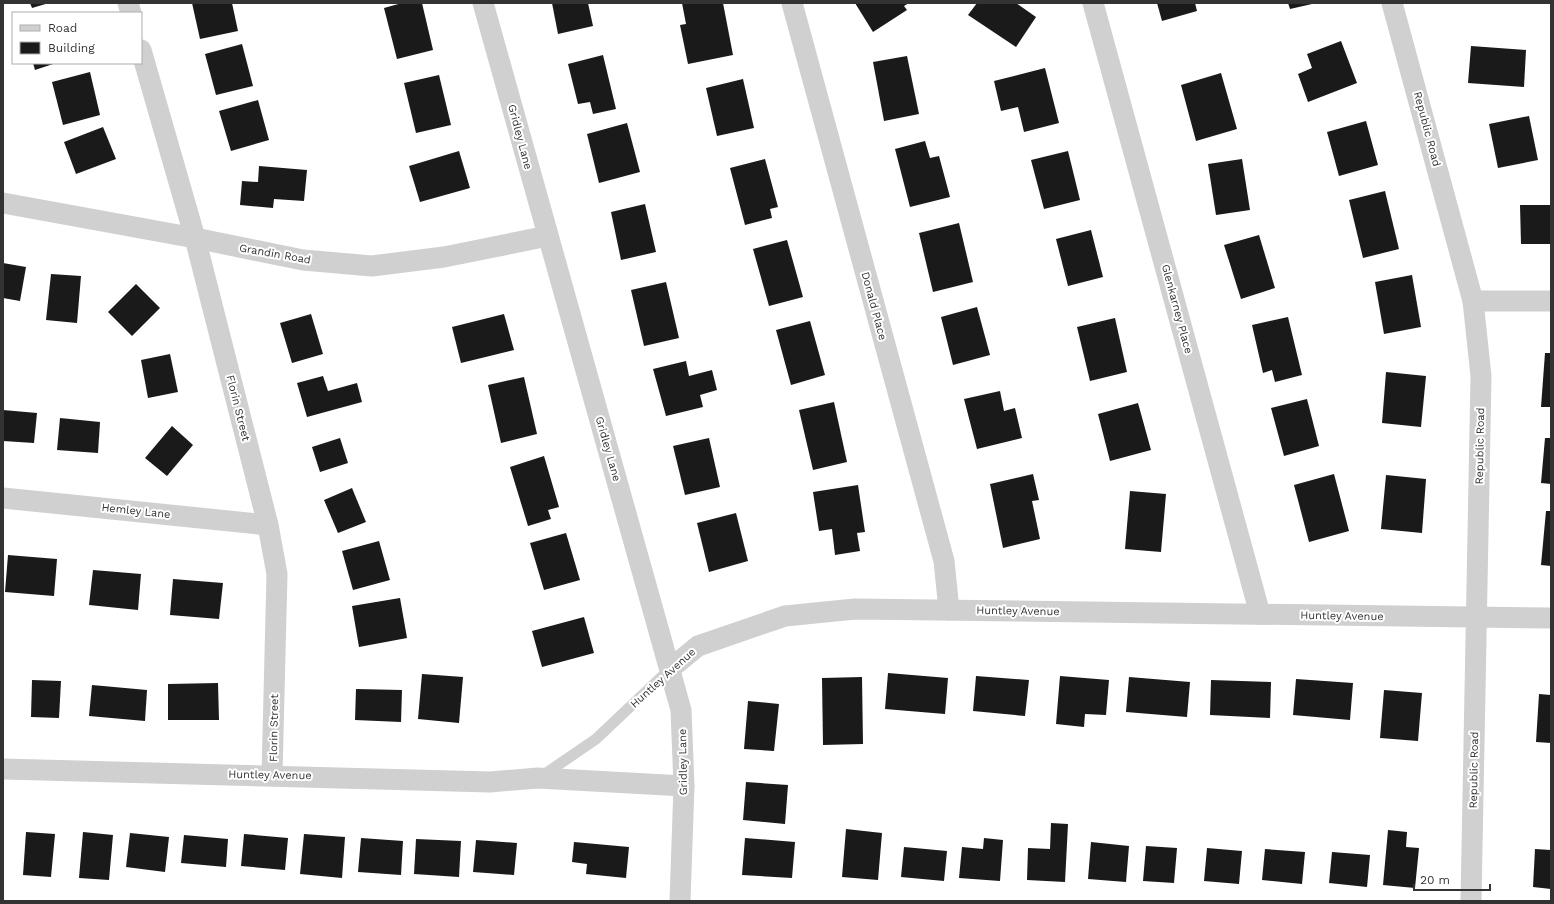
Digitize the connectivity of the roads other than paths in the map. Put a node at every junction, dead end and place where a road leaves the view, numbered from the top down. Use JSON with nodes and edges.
{"nodes":[{"id":1,"x":484,"y":3,"type":"edge"},
{"id":2,"x":792,"y":3,"type":"edge"},
{"id":3,"x":1093,"y":3,"type":"edge"},
{"id":4,"x":1392,"y":3,"type":"edge"},
{"id":5,"x":142,"y":53,"type":"edge"},
{"id":6,"x":3,"y":203,"type":"edge"},
{"id":7,"x":548,"y":236,"type":"junction"},
{"id":8,"x":195,"y":238,"type":"junction"},
{"id":9,"x":1474,"y":301,"type":"junction"},
{"id":10,"x":1551,"y":301,"type":"edge"},
{"id":11,"x":3,"y":498,"type":"edge"},
{"id":12,"x":268,"y":525,"type":"junction"},
{"id":13,"x":949,"y":610,"type":"junction"},
{"id":14,"x":1260,"y":614,"type":"junction"},
{"id":15,"x":1476,"y":618,"type":"junction"},
{"id":16,"x":1551,"y":618,"type":"edge"},
{"id":17,"x":670,"y":669,"type":"junction"},
{"id":18,"x":3,"y":769,"type":"edge"},
{"id":19,"x":272,"y":775,"type":"junction"},
{"id":20,"x":538,"y":778,"type":"junction"},
{"id":21,"x":684,"y":786,"type":"junction"},
{"id":22,"x":680,"y":901,"type":"edge"},
{"id":23,"x":1471,"y":901,"type":"edge"}],
"edges":[{"from":1,"to":7,"type":"street","name":"Gridley Lane"},
{"from":2,"to":13,"type":"street","name":"Donald Place"},
{"from":3,"to":14,"type":"street","name":"Glenkarney Place"},
{"from":4,"to":9,"type":"street","name":"Republic Road"},
{"from":5,"to":8,"type":"street","name":"Florin Street"},
{"from":6,"to":8,"type":"street","name":"Grandin Road"},
{"from":7,"to":8,"type":"street","name":"Grandin Road"},
{"from":7,"to":17,"type":"street","name":"Gridley Lane"},
{"from":8,"to":12,"type":"street","name":"Florin Street"},
{"from":9,"to":10,"type":"street"},
{"from":9,"to":15,"type":"street","name":"Republic Road"},
{"from":11,"to":12,"type":"street","name":"Hemley Lane"},
{"from":12,"to":19,"type":"street","name":"Florin Street"},
{"from":13,"to":14,"type":"street","name":"Huntley Avenue"},
{"from":13,"to":17,"type":"street","name":"Huntley Avenue"},
{"from":14,"to":15,"type":"street","name":"Huntley Avenue"},
{"from":15,"to":16,"type":"street","name":"Huntley Avenue"},
{"from":15,"to":23,"type":"street","name":"Republic Road"},
{"from":17,"to":20,"type":"lane","name":"Huntley Avenue"},
{"from":17,"to":21,"type":"street","name":"Gridley Lane"},
{"from":18,"to":19,"type":"street","name":"Huntley Avenue"},
{"from":19,"to":20,"type":"street","name":"Huntley Avenue"},
{"from":20,"to":21,"type":"street","name":"Huntley Avenue"},
{"from":21,"to":22,"type":"street","name":"Gridley Lane"}]}
